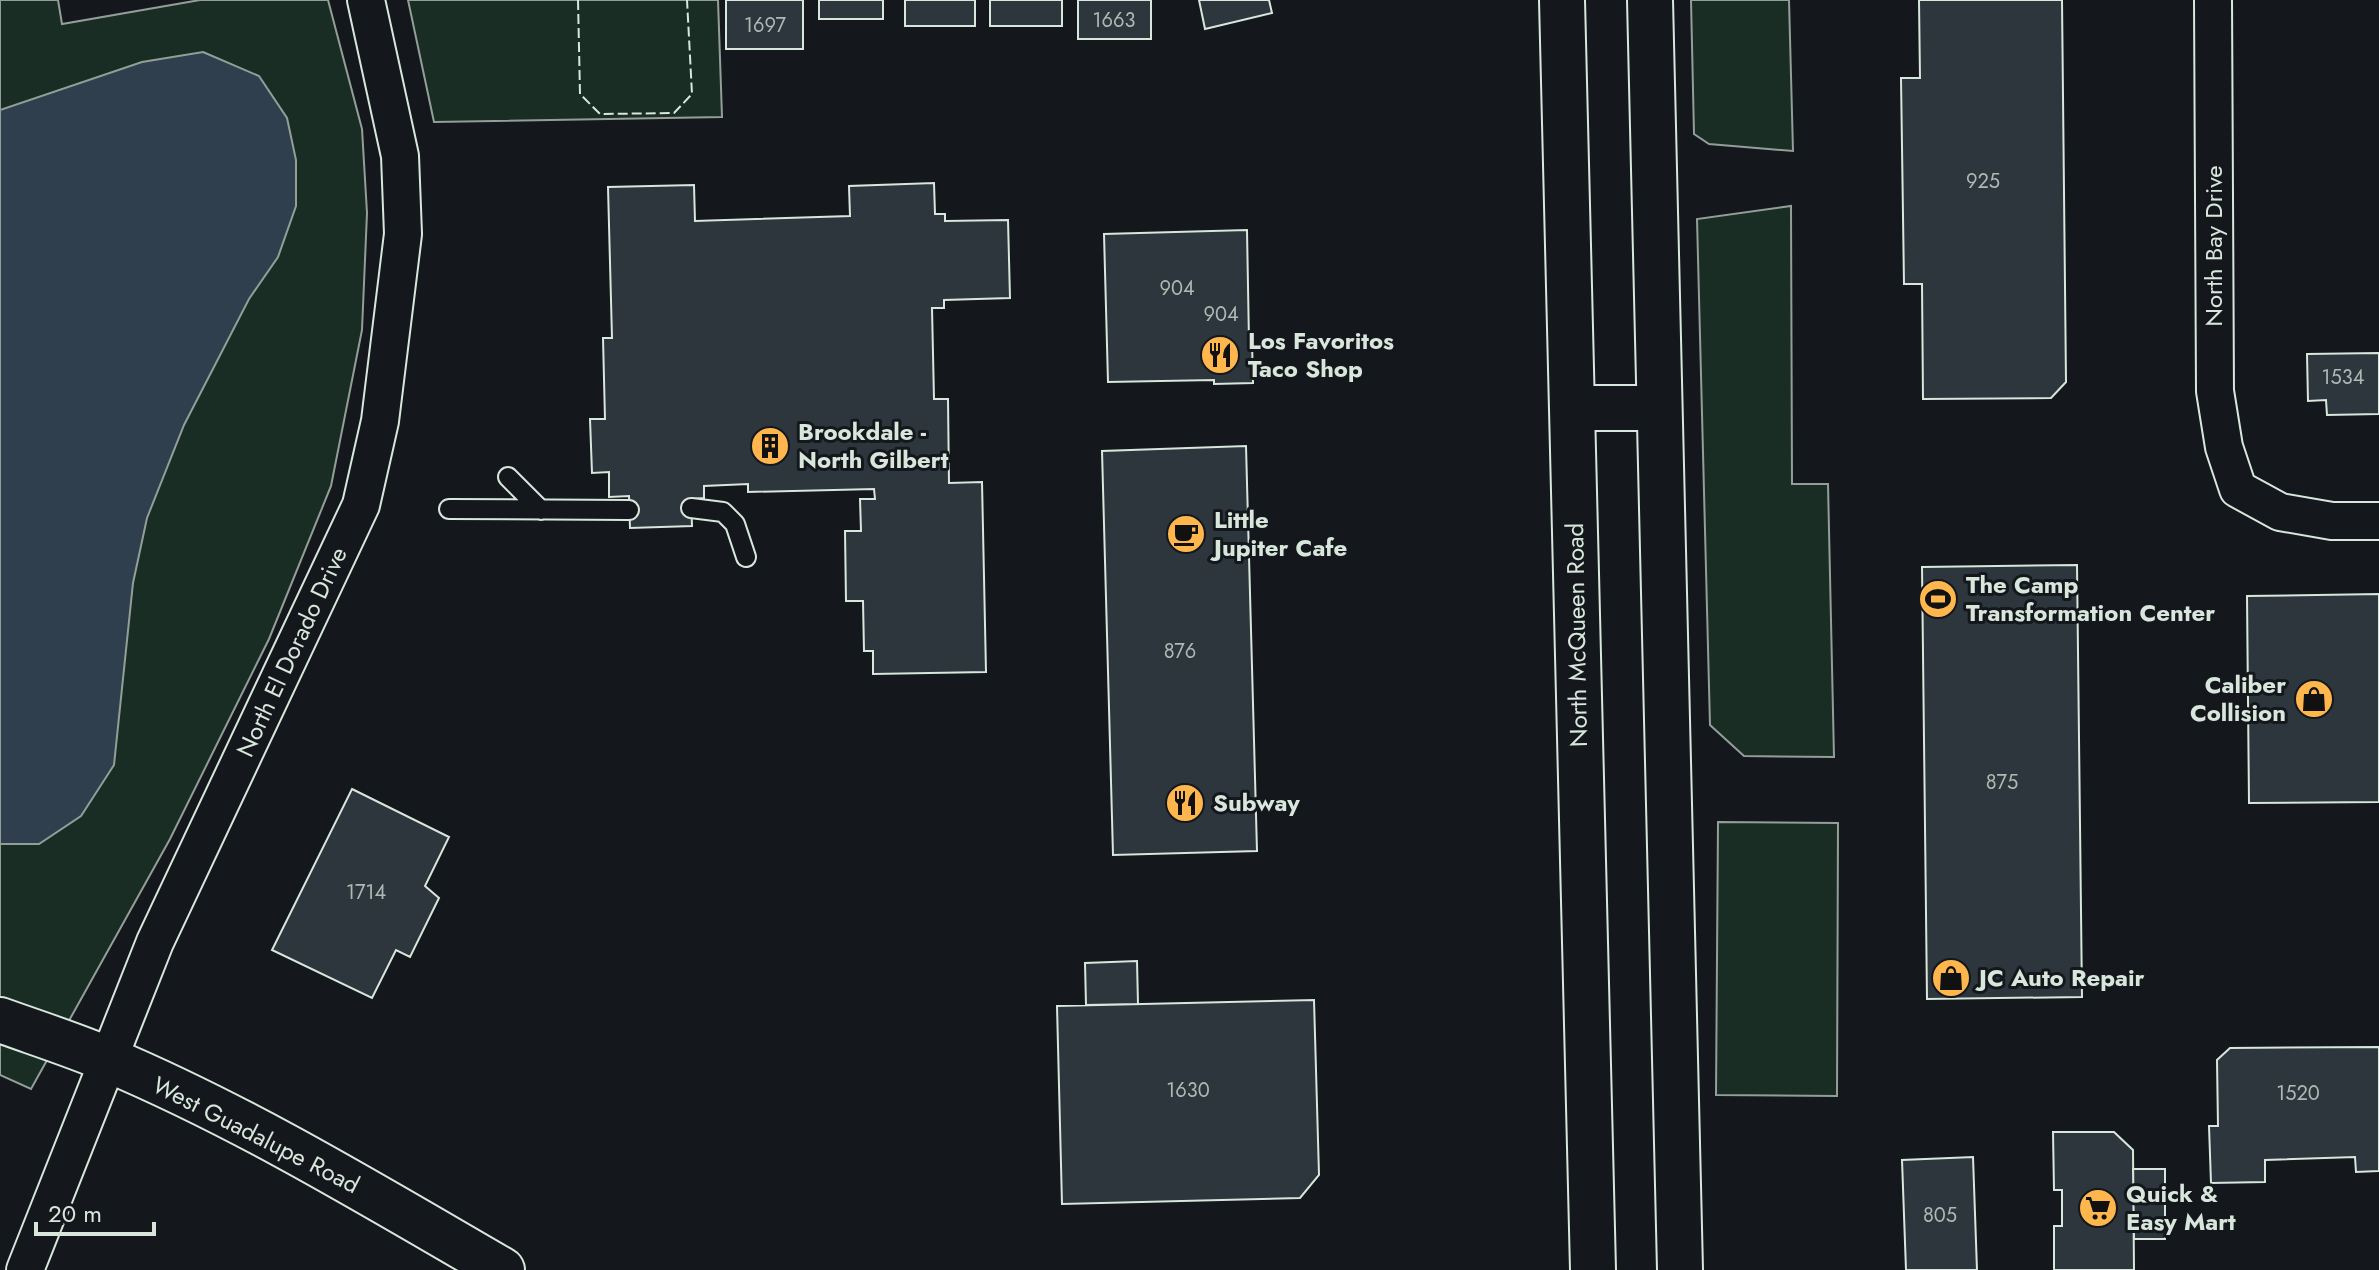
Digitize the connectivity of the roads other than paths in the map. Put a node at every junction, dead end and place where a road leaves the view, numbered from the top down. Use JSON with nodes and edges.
{"nodes":[{"id":1,"x":366,"y":0,"type":"edge"},
{"id":2,"x":1562,"y":0,"type":"edge"},
{"id":3,"x":1650,"y":0,"type":"edge"},
{"id":4,"x":2213,"y":0,"type":"edge"},
{"id":5,"x":1572,"y":408,"type":"junction"},
{"id":6,"x":1659,"y":408,"type":"junction"},
{"id":7,"x":508,"y":477,"type":"dead end"},
{"id":8,"x":691,"y":508,"type":"dead end"},
{"id":9,"x":449,"y":509,"type":"dead end"},
{"id":10,"x":541,"y":510,"type":"junction"},
{"id":11,"x":629,"y":510,"type":"dead end"},
{"id":12,"x":2379,"y":521,"type":"edge"},
{"id":13,"x":746,"y":557,"type":"dead end"},
{"id":14,"x":0,"y":1020,"type":"edge"},
{"id":15,"x":108,"y":1059,"type":"junction"},
{"id":16,"x":25,"y":1270,"type":"edge"},
{"id":17,"x":502,"y":1270,"type":"edge"},
{"id":18,"x":1593,"y":1270,"type":"edge"},
{"id":19,"x":1680,"y":1270,"type":"edge"}],
"edges":[{"from":1,"to":15,"type":"street","name":"North El Dorado Drive"},
{"from":2,"to":5,"type":"main road","name":"North McQueen Road"},
{"from":3,"to":6,"type":"main road"},
{"from":4,"to":12,"type":"street","name":"North Bay Drive"},
{"from":5,"to":6,"type":"main road"},
{"from":5,"to":18,"type":"main road","name":"North McQueen Road"},
{"from":6,"to":19,"type":"main road"},
{"from":7,"to":10,"type":"lane"},
{"from":8,"to":13,"type":"lane"},
{"from":9,"to":10,"type":"lane"},
{"from":10,"to":11,"type":"lane"},
{"from":14,"to":15,"type":"main road","name":"West Guadalupe Road"},
{"from":15,"to":16,"type":"street","name":"North El Dorado Drive"},
{"from":15,"to":17,"type":"main road","name":"West Guadalupe Road"}]}
